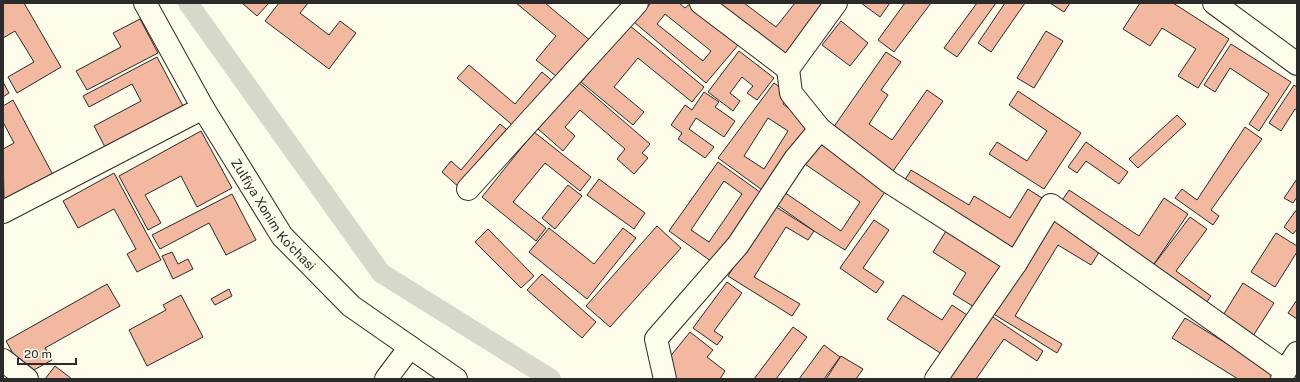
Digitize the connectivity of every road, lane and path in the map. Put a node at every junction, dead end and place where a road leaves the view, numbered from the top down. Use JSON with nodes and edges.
{"nodes":[{"id":1,"x":145,"y":3,"type":"edge"},
{"id":2,"x":637,"y":3,"type":"edge"},
{"id":3,"x":700,"y":3,"type":"edge"},
{"id":4,"x":836,"y":3,"type":"edge"},
{"id":5,"x":1214,"y":3,"type":"edge"},
{"id":6,"x":1297,"y":64,"type":"edge"},
{"id":7,"x":788,"y":69,"type":"junction"},
{"id":8,"x":203,"y":108,"type":"junction"},
{"id":9,"x":820,"y":128,"type":"junction"},
{"id":10,"x":468,"y":189,"type":"dead end"},
{"id":11,"x":3,"y":212,"type":"edge"},
{"id":12,"x":1016,"y":263,"type":"junction"},
{"id":13,"x":410,"y":347,"type":"junction"},
{"id":14,"x":1297,"y":353,"type":"edge"},
{"id":15,"x":3,"y":360,"type":"edge"},
{"id":16,"x":1283,"y":375,"type":"edge"},
{"id":17,"x":27,"y":379,"type":"edge"},
{"id":18,"x":386,"y":379,"type":"edge"},
{"id":19,"x":456,"y":379,"type":"edge"},
{"id":20,"x":666,"y":379,"type":"edge"},
{"id":21,"x":936,"y":379,"type":"edge"}],
"edges":[{"from":1,"to":8,"type":"street","name":"Zulfiya Xonim Ko'chasi"},
{"from":2,"to":10,"type":"street"},
{"from":3,"to":7,"type":"street"},
{"from":4,"to":7,"type":"street"},
{"from":5,"to":6,"type":"street"},
{"from":7,"to":9,"type":"street"},
{"from":8,"to":11,"type":"street"},
{"from":8,"to":13,"type":"street","name":"Zulfiya Xonim Ko'chasi"},
{"from":9,"to":12,"type":"street"},
{"from":9,"to":20,"type":"street"},
{"from":12,"to":16,"type":"street"},
{"from":12,"to":21,"type":"street"},
{"from":13,"to":18,"type":"street"},
{"from":13,"to":19,"type":"street","name":"Zulfiya Xonim Ko'chasi"},
{"from":14,"to":16,"type":"street"},
{"from":15,"to":17,"type":"street"}]}
